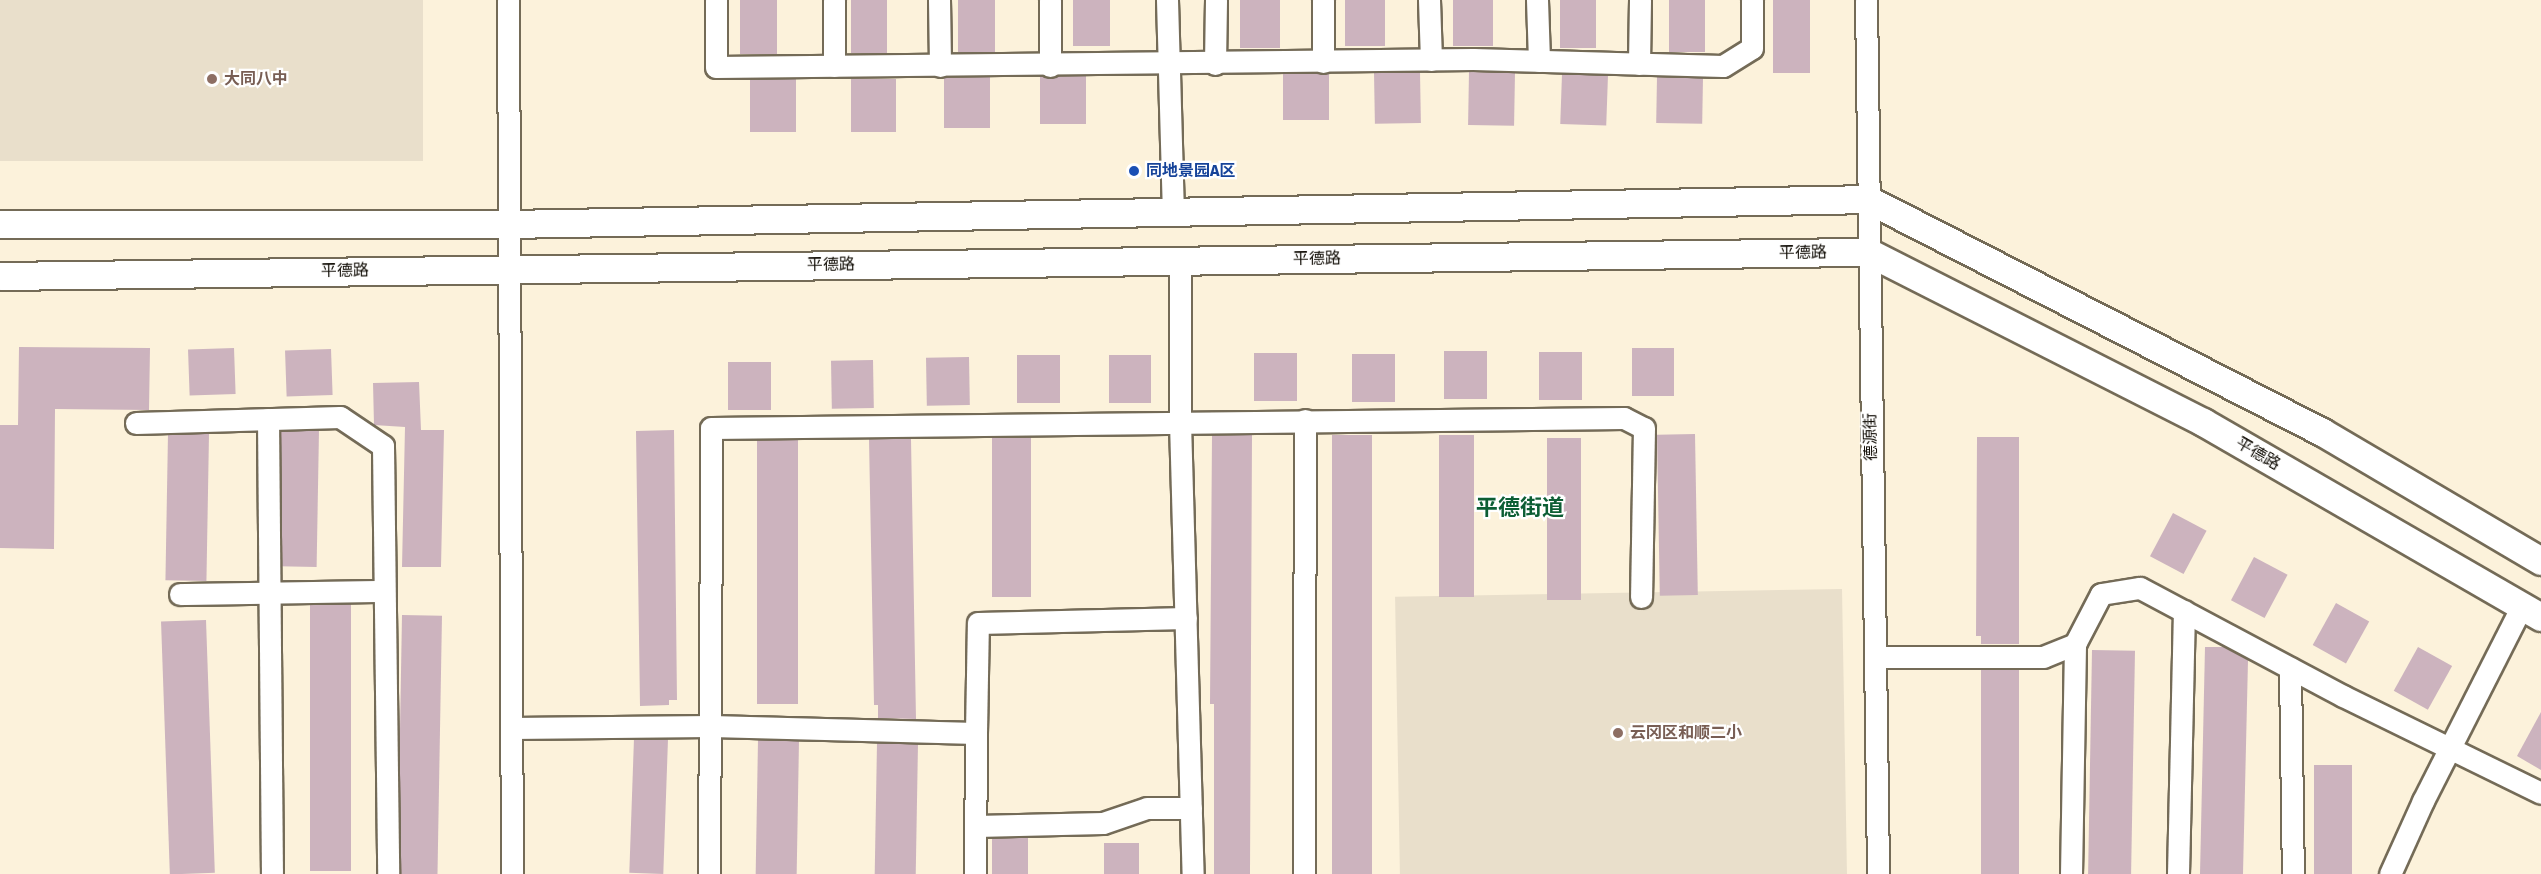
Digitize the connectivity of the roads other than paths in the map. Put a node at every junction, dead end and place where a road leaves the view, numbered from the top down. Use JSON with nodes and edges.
{"nodes":[{"id":1,"x":508,"y":0,"type":"edge"},
{"id":2,"x":716,"y":0,"type":"edge"},
{"id":3,"x":834,"y":0,"type":"edge"},
{"id":4,"x":939,"y":0,"type":"edge"},
{"id":5,"x":1050,"y":0,"type":"edge"},
{"id":6,"x":1167,"y":0,"type":"edge"},
{"id":7,"x":1216,"y":0,"type":"edge"},
{"id":8,"x":1323,"y":0,"type":"edge"},
{"id":9,"x":1429,"y":0,"type":"edge"},
{"id":10,"x":1537,"y":0,"type":"edge"},
{"id":11,"x":1640,"y":0,"type":"edge"},
{"id":12,"x":1752,"y":0,"type":"edge"},
{"id":13,"x":1866,"y":0,"type":"edge"},
{"id":14,"x":1431,"y":60,"type":"junction"},
{"id":15,"x":1539,"y":61,"type":"junction"},
{"id":16,"x":1323,"y":62,"type":"junction"},
{"id":17,"x":1215,"y":64,"type":"junction"},
{"id":18,"x":1639,"y":64,"type":"junction"},
{"id":19,"x":1167,"y":65,"type":"junction"},
{"id":20,"x":834,"y":66,"type":"junction"},
{"id":21,"x":940,"y":66,"type":"junction"},
{"id":22,"x":1050,"y":66,"type":"junction"},
{"id":23,"x":1867,"y":199,"type":"junction"},
{"id":24,"x":1173,"y":210,"type":"junction"},
{"id":25,"x":0,"y":224,"type":"edge"},
{"id":26,"x":508,"y":224,"type":"junction"},
{"id":27,"x":1868,"y":252,"type":"junction"},
{"id":28,"x":1180,"y":261,"type":"junction"},
{"id":29,"x":508,"y":269,"type":"junction"},
{"id":30,"x":0,"y":276,"type":"edge"},
{"id":31,"x":268,"y":419,"type":"junction"},
{"id":32,"x":1305,"y":420,"type":"junction"},
{"id":33,"x":1180,"y":422,"type":"junction"},
{"id":34,"x":136,"y":423,"type":"dead end"},
{"id":35,"x":2541,"y":561,"type":"edge"},
{"id":36,"x":382,"y":591,"type":"junction"},
{"id":37,"x":180,"y":594,"type":"dead end"},
{"id":38,"x":269,"y":596,"type":"junction"},
{"id":39,"x":1641,"y":597,"type":"dead end"},
{"id":40,"x":2184,"y":611,"type":"junction"},
{"id":41,"x":2532,"y":611,"type":"edge"},
{"id":42,"x":1186,"y":618,"type":"junction"},
{"id":43,"x":2075,"y":644,"type":"junction"},
{"id":44,"x":1875,"y":657,"type":"junction"},
{"id":45,"x":2290,"y":668,"type":"junction"},
{"id":46,"x":711,"y":726,"type":"junction"},
{"id":47,"x":511,"y":728,"type":"junction"},
{"id":48,"x":976,"y":733,"type":"junction"},
{"id":49,"x":2450,"y":748,"type":"junction"},
{"id":50,"x":2541,"y":793,"type":"edge"},
{"id":51,"x":1191,"y":808,"type":"junction"},
{"id":52,"x":975,"y":826,"type":"junction"},
{"id":53,"x":272,"y":874,"type":"edge"},
{"id":54,"x":388,"y":874,"type":"edge"},
{"id":55,"x":512,"y":874,"type":"edge"},
{"id":56,"x":709,"y":874,"type":"edge"},
{"id":57,"x":975,"y":874,"type":"edge"},
{"id":58,"x":1193,"y":874,"type":"edge"},
{"id":59,"x":1304,"y":874,"type":"edge"},
{"id":60,"x":1878,"y":874,"type":"edge"},
{"id":61,"x":2071,"y":874,"type":"edge"},
{"id":62,"x":2178,"y":874,"type":"edge"},
{"id":63,"x":2293,"y":874,"type":"edge"},
{"id":64,"x":2390,"y":874,"type":"edge"}],
"edges":[{"from":1,"to":26,"type":"street"},
{"from":2,"to":20,"type":"street"},
{"from":3,"to":20,"type":"street"},
{"from":4,"to":21,"type":"street"},
{"from":5,"to":22,"type":"street"},
{"from":6,"to":19,"type":"street"},
{"from":7,"to":17,"type":"street"},
{"from":8,"to":16,"type":"street"},
{"from":9,"to":14,"type":"street"},
{"from":10,"to":15,"type":"street"},
{"from":11,"to":18,"type":"street"},
{"from":12,"to":18,"type":"street"},
{"from":13,"to":23,"type":"street","name":"德源街"},
{"from":14,"to":15,"type":"street"},
{"from":14,"to":16,"type":"street"},
{"from":15,"to":18,"type":"street"},
{"from":16,"to":17,"type":"street"},
{"from":17,"to":19,"type":"street"},
{"from":19,"to":22,"type":"street"},
{"from":19,"to":24,"type":"street"},
{"from":20,"to":21,"type":"street"},
{"from":21,"to":22,"type":"street"},
{"from":23,"to":24,"type":"main road"},
{"from":23,"to":27,"type":"street","name":"德源街"},
{"from":23,"to":35,"type":"main road"},
{"from":24,"to":26,"type":"main road"},
{"from":25,"to":26,"type":"main road"},
{"from":26,"to":29,"type":"street"},
{"from":27,"to":28,"type":"main road","name":"平德路"},
{"from":27,"to":41,"type":"main road","name":"平德路"},
{"from":27,"to":44,"type":"street","name":"德源街"},
{"from":28,"to":29,"type":"main road","name":"平德路"},
{"from":28,"to":33,"type":"street"},
{"from":29,"to":30,"type":"main road","name":"平德路"},
{"from":29,"to":47,"type":"street"},
{"from":31,"to":34,"type":"street"},
{"from":31,"to":36,"type":"street"},
{"from":31,"to":38,"type":"street"},
{"from":32,"to":33,"type":"street"},
{"from":32,"to":39,"type":"street"},
{"from":32,"to":59,"type":"street"},
{"from":33,"to":42,"type":"street"},
{"from":33,"to":46,"type":"street"},
{"from":36,"to":38,"type":"street"},
{"from":36,"to":54,"type":"street"},
{"from":37,"to":38,"type":"street"},
{"from":38,"to":53,"type":"street"},
{"from":40,"to":43,"type":"street"},
{"from":40,"to":45,"type":"street"},
{"from":40,"to":62,"type":"street"},
{"from":41,"to":49,"type":"street"},
{"from":42,"to":48,"type":"street"},
{"from":42,"to":51,"type":"street"},
{"from":43,"to":44,"type":"street"},
{"from":43,"to":61,"type":"street"},
{"from":44,"to":60,"type":"street","name":"德源街"},
{"from":45,"to":49,"type":"street"},
{"from":45,"to":63,"type":"street"},
{"from":46,"to":47,"type":"street"},
{"from":46,"to":48,"type":"street"},
{"from":46,"to":56,"type":"street"},
{"from":47,"to":55,"type":"street"},
{"from":48,"to":52,"type":"street"},
{"from":49,"to":50,"type":"street"},
{"from":49,"to":64,"type":"street"},
{"from":51,"to":52,"type":"street"},
{"from":51,"to":58,"type":"street"},
{"from":52,"to":57,"type":"street"}]}
